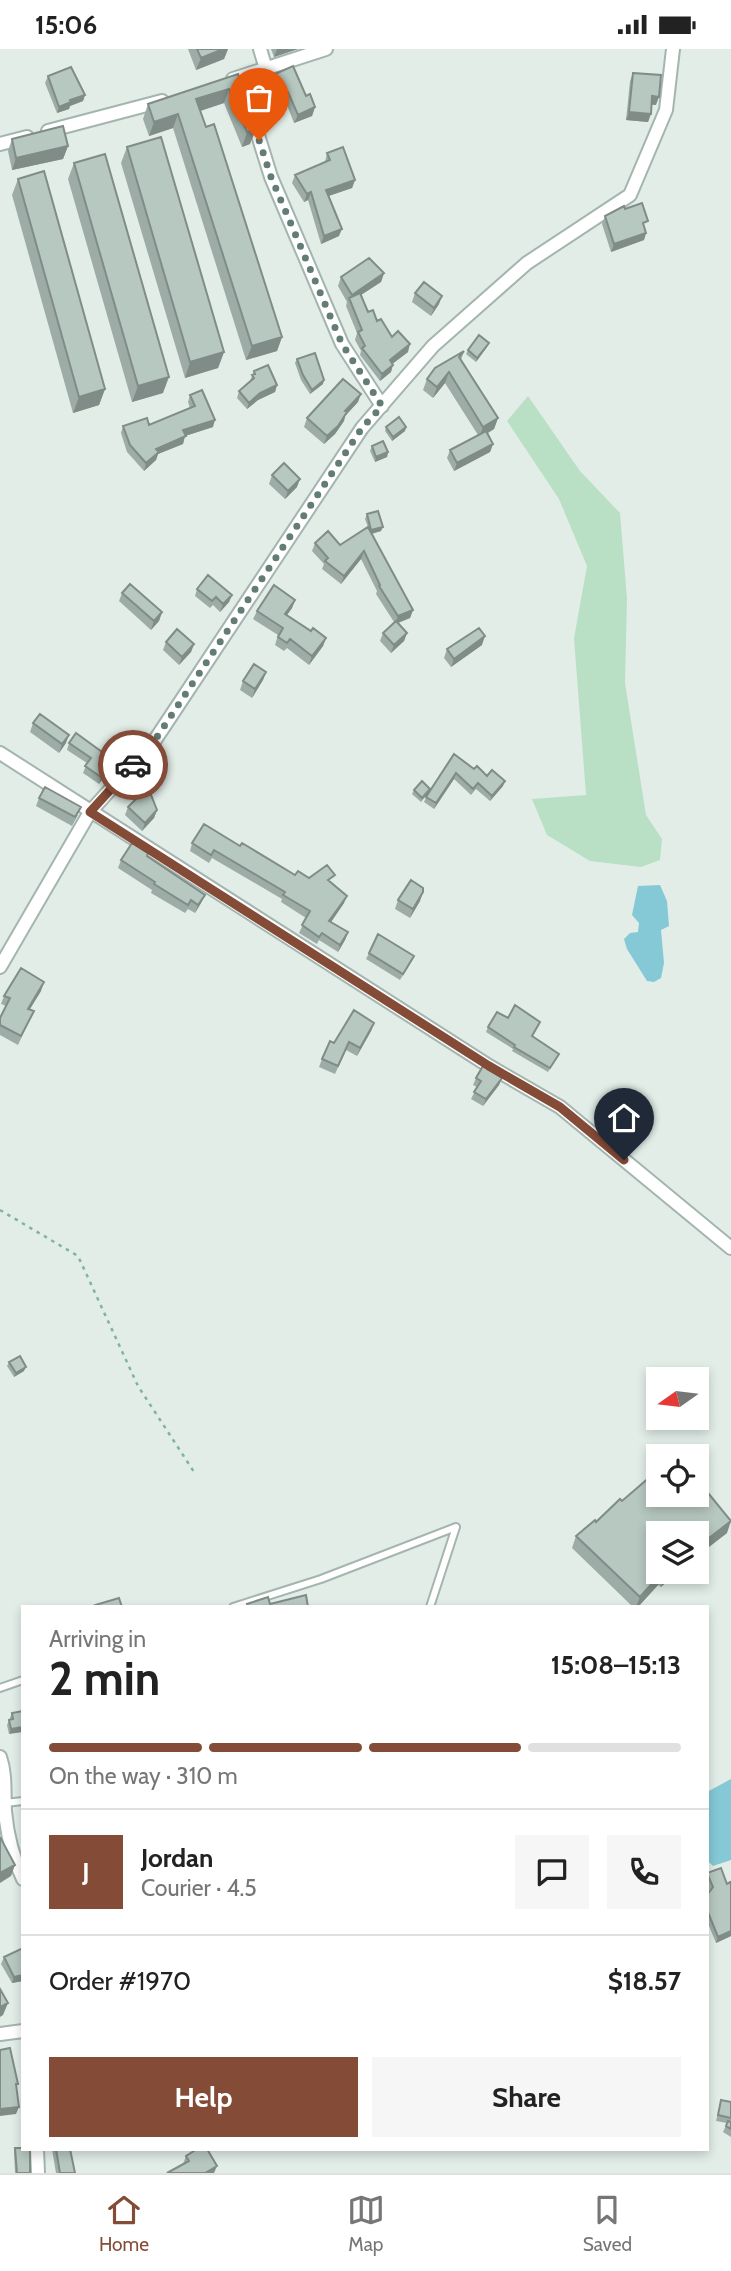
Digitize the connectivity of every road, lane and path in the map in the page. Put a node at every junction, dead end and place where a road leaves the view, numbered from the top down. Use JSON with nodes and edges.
{"nodes":[{"id":1,"x":260,"y":49,"type":"edge"},
{"id":2,"x":327,"y":49,"type":"edge"},
{"id":3,"x":673,"y":49,"type":"edge"},
{"id":4,"x":267,"y":69,"type":"junction"},
{"id":5,"x":240,"y":77,"type":"junction"},
{"id":6,"x":220,"y":84,"type":"edge"},
{"id":7,"x":172,"y":98,"type":"edge"},
{"id":8,"x":0,"y":144,"type":"edge"},
{"id":9,"x":382,"y":406,"type":"junction"},
{"id":10,"x":0,"y":753,"type":"edge"},
{"id":11,"x":90,"y":812,"type":"junction"},
{"id":12,"x":0,"y":967,"type":"edge"},
{"id":13,"x":0,"y":1210,"type":"edge"},
{"id":14,"x":731,"y":1248,"type":"edge"},
{"id":15,"x":196,"y":1475,"type":"dead end"},
{"id":16,"x":239,"y":1605,"type":"edge"},
{"id":17,"x":431,"y":1605,"type":"edge"},
{"id":18,"x":21,"y":1681,"type":"edge"},
{"id":19,"x":0,"y":1688,"type":"edge"},
{"id":20,"x":0,"y":1756,"type":"edge"},
{"id":21,"x":21,"y":1801,"type":"edge"},
{"id":22,"x":5,"y":1803,"type":"junction"},
{"id":23,"x":21,"y":1875,"type":"edge"},
{"id":24,"x":21,"y":2031,"type":"edge"},
{"id":25,"x":0,"y":2034,"type":"edge"},
{"id":26,"x":37,"y":2151,"type":"edge"},
{"id":27,"x":38,"y":2173,"type":"edge"}],
"edges":[{"from":1,"to":4,"type":"street"},
{"from":2,"to":4,"type":"street"},
{"from":3,"to":9,"type":"street"},
{"from":4,"to":5,"type":"street"},
{"from":5,"to":6,"type":"street"},
{"from":5,"to":9,"type":"street"},
{"from":7,"to":8,"type":"street"},
{"from":9,"to":11,"type":"street"},
{"from":10,"to":11,"type":"street"},
{"from":11,"to":12,"type":"street"},
{"from":11,"to":14,"type":"street"},
{"from":13,"to":15,"type":"path"},
{"from":16,"to":17,"type":"lane"},
{"from":18,"to":19,"type":"lane"},
{"from":20,"to":22,"type":"street"},
{"from":21,"to":22,"type":"lane"},
{"from":22,"to":23,"type":"street"},
{"from":24,"to":25,"type":"street"},
{"from":26,"to":27,"type":"street"}]}
